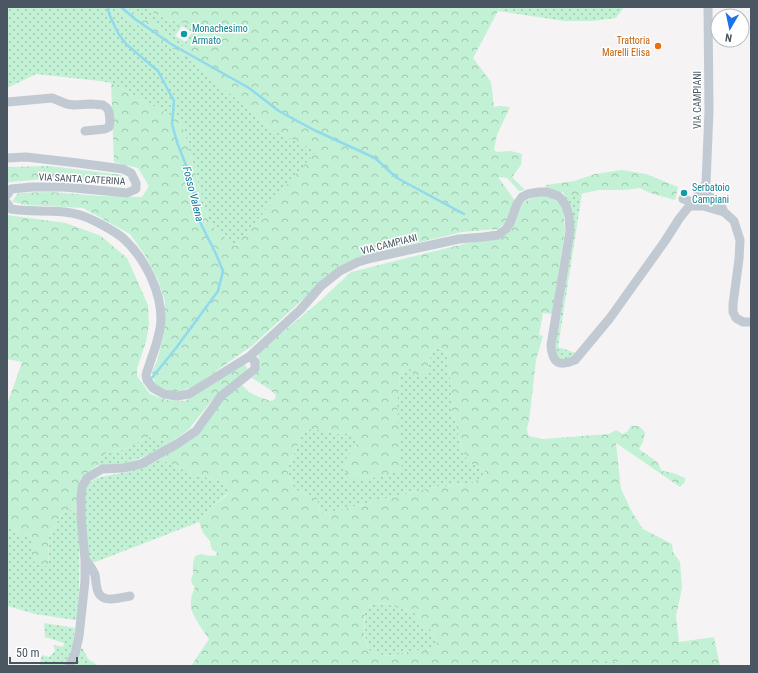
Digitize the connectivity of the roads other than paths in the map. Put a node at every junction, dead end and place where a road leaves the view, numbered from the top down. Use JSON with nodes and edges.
{"nodes":[{"id":1,"x":708,"y":7,"type":"edge"},
{"id":2,"x":7,"y":102,"type":"edge"},
{"id":3,"x":85,"y":131,"type":"dead end"},
{"id":4,"x":7,"y":158,"type":"edge"},
{"id":5,"x":701,"y":191,"type":"junction"},
{"id":6,"x":7,"y":195,"type":"edge"},
{"id":7,"x":689,"y":202,"type":"junction"},
{"id":8,"x":8,"y":204,"type":"edge"},
{"id":9,"x":724,"y":212,"type":"junction"},
{"id":10,"x":751,"y":322,"type":"edge"},
{"id":11,"x":250,"y":356,"type":"junction"},
{"id":12,"x":85,"y":559,"type":"junction"},
{"id":13,"x":130,"y":596,"type":"dead end"},
{"id":14,"x":69,"y":666,"type":"edge"}],
"edges":[{"from":1,"to":5,"type":"street","name":"VIA CAMPIANI"},
{"from":2,"to":3,"type":"street"},
{"from":4,"to":6,"type":"street","name":"VIA SANTA CATERINA"},
{"from":5,"to":7,"type":"street","name":"VIA CAMPIANI"},
{"from":5,"to":9,"type":"street"},
{"from":7,"to":9,"type":"street"},
{"from":7,"to":11,"type":"street","name":"VIA CAMPIANI"},
{"from":8,"to":11,"type":"street","name":"VIA CAMPIANI"},
{"from":9,"to":10,"type":"street"},
{"from":11,"to":12,"type":"street"},
{"from":12,"to":13,"type":"street"},
{"from":12,"to":14,"type":"street"}]}
